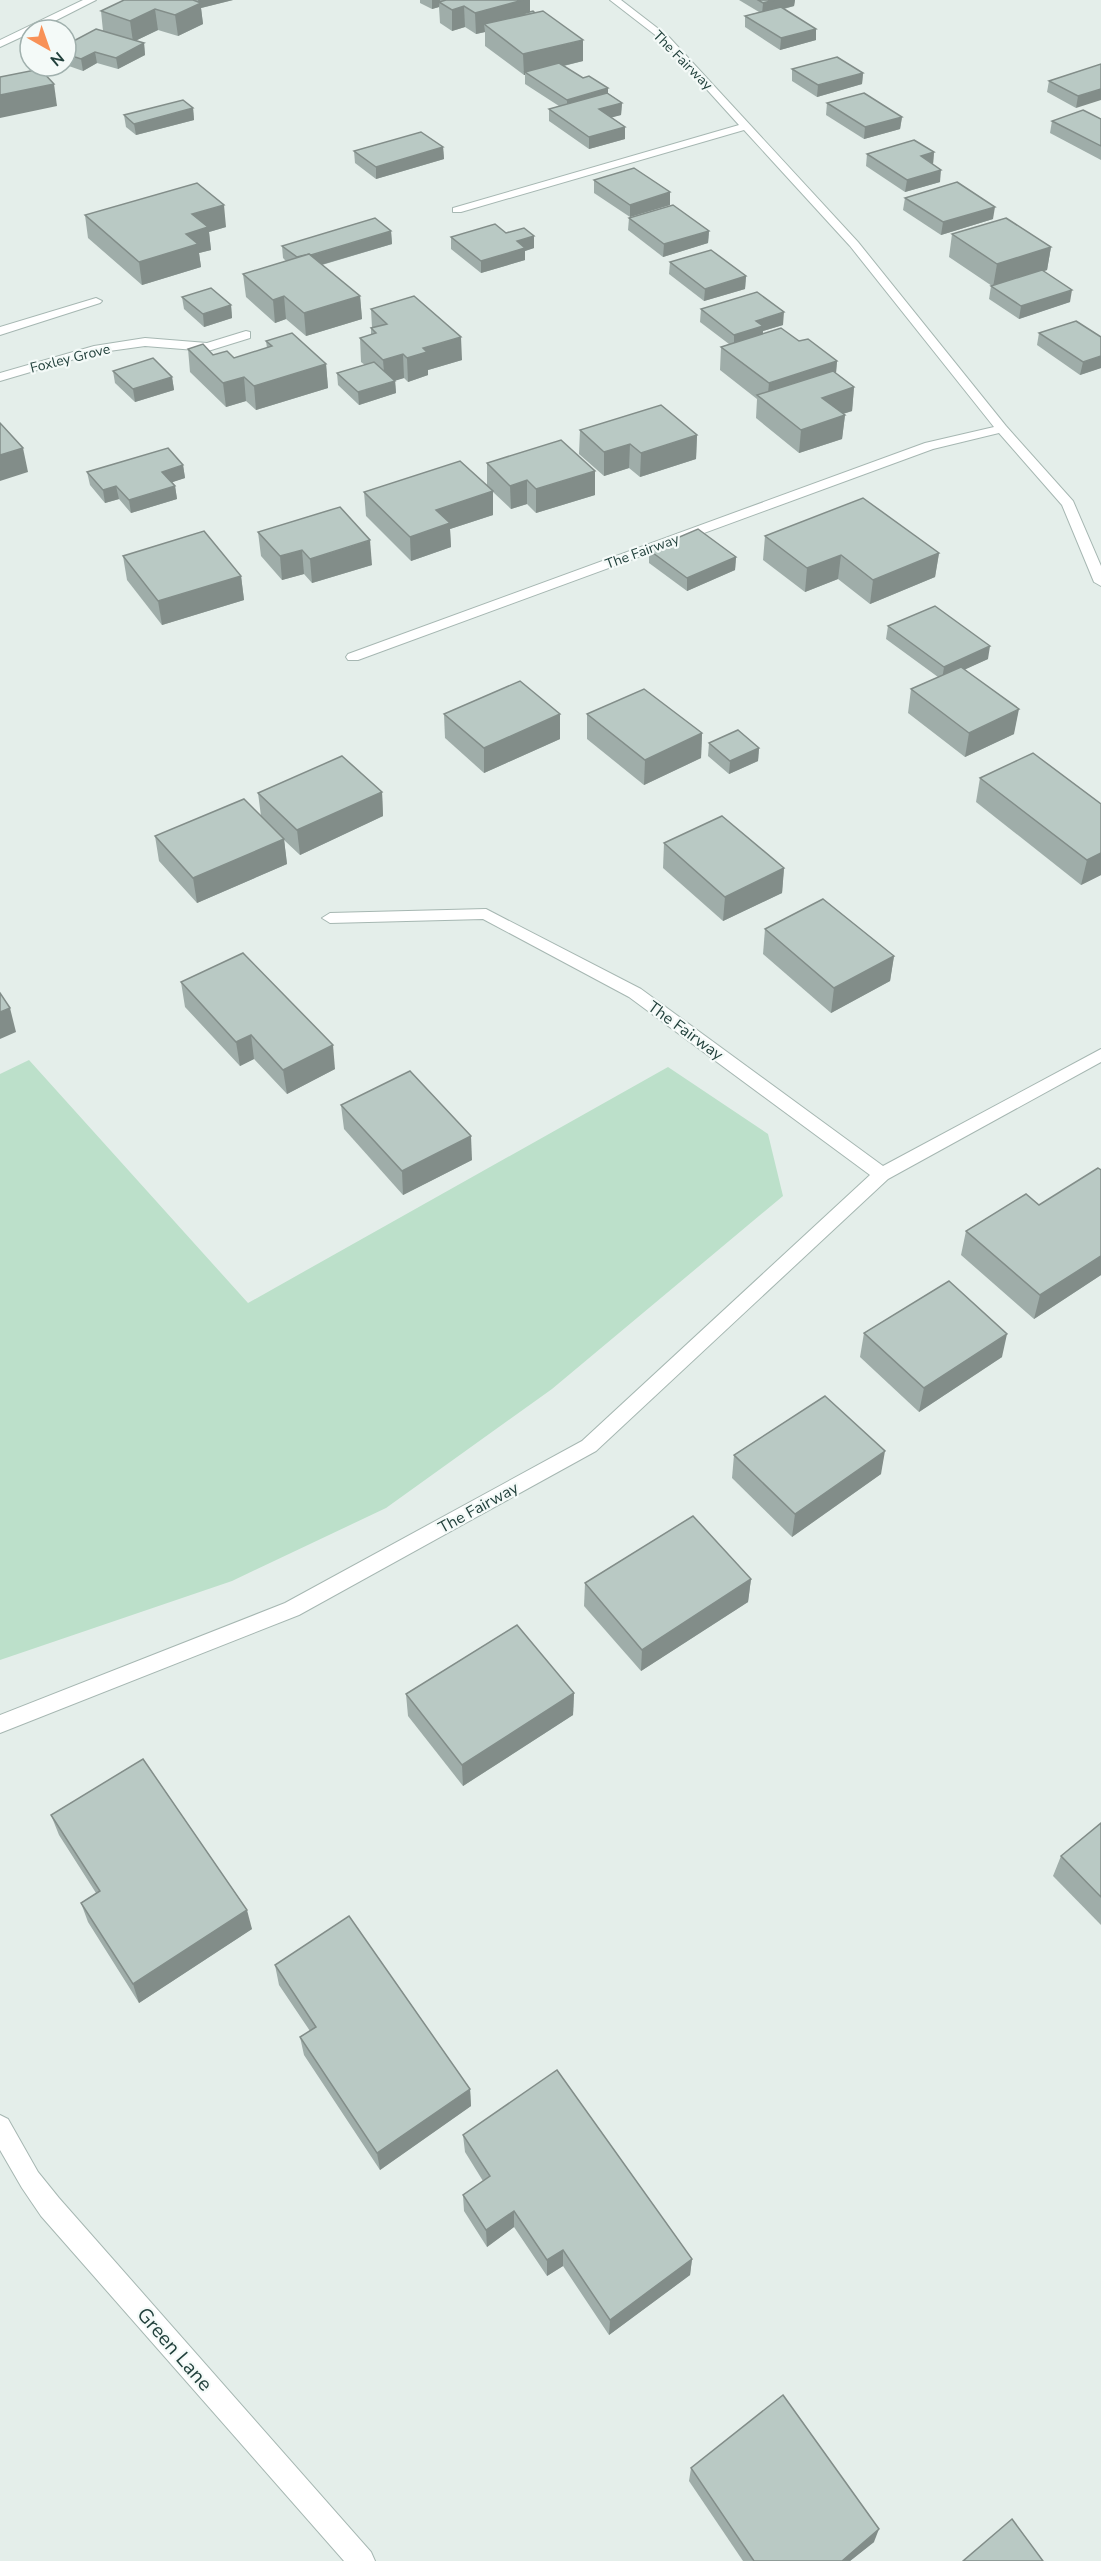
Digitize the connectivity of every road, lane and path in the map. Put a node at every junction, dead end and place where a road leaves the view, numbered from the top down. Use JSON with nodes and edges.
{"nodes":[{"id":1,"x":91,"y":0,"type":"edge"},
{"id":2,"x":615,"y":0,"type":"edge"},
{"id":3,"x":0,"y":44,"type":"edge"},
{"id":4,"x":747,"y":126,"type":"junction"},
{"id":5,"x":457,"y":210,"type":"dead end"},
{"id":6,"x":96,"y":301,"type":"dead end"},
{"id":7,"x":0,"y":331,"type":"edge"},
{"id":8,"x":246,"y":335,"type":"dead end"},
{"id":9,"x":0,"y":377,"type":"edge"},
{"id":10,"x":1002,"y":429,"type":"junction"},
{"id":11,"x":1101,"y":582,"type":"edge"},
{"id":12,"x":353,"y":657,"type":"dead end"},
{"id":13,"x":330,"y":918,"type":"dead end"},
{"id":14,"x":1101,"y":1055,"type":"edge"},
{"id":15,"x":882,"y":1174,"type":"junction"},
{"id":16,"x":0,"y":1724,"type":"edge"},
{"id":17,"x":0,"y":2127,"type":"edge"},
{"id":18,"x":362,"y":2561,"type":"edge"}],
"edges":[{"from":1,"to":3,"type":"street"},
{"from":2,"to":4,"type":"street","name":"The Fairway"},
{"from":4,"to":5,"type":"street"},
{"from":4,"to":10,"type":"street","name":"The Fairway"},
{"from":6,"to":7,"type":"street"},
{"from":8,"to":9,"type":"street","name":"Foxley Grove"},
{"from":10,"to":11,"type":"street","name":"The Fairway"},
{"from":10,"to":12,"type":"street","name":"The Fairway"},
{"from":13,"to":15,"type":"street","name":"The Fairway"},
{"from":14,"to":15,"type":"street","name":"The Fairway"},
{"from":15,"to":16,"type":"street","name":"The Fairway"},
{"from":17,"to":18,"type":"street","name":"Green Lane"}]}
